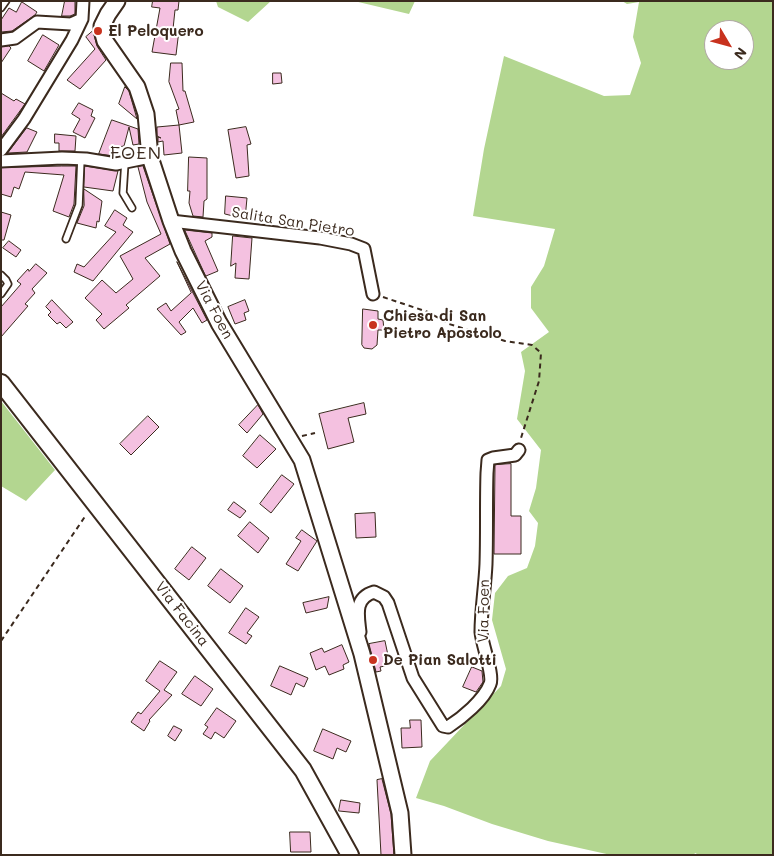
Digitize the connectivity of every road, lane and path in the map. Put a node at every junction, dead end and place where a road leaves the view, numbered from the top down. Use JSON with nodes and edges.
{"nodes":[{"id":1,"x":6,"y":1,"type":"edge"},
{"id":2,"x":83,"y":1,"type":"edge"},
{"id":3,"x":117,"y":1,"type":"edge"},
{"id":4,"x":1,"y":8,"type":"edge"},
{"id":5,"x":82,"y":19,"type":"junction"},
{"id":6,"x":102,"y":26,"type":"junction"},
{"id":7,"x":1,"y":40,"type":"edge"},
{"id":8,"x":1,"y":150,"type":"edge"},
{"id":9,"x":150,"y":156,"type":"junction"},
{"id":10,"x":80,"y":158,"type":"junction"},
{"id":11,"x":1,"y":161,"type":"edge"},
{"id":12,"x":125,"y":162,"type":"junction"},
{"id":13,"x":132,"y":208,"type":"dead end"},
{"id":14,"x":171,"y":221,"type":"junction"},
{"id":15,"x":66,"y":239,"type":"dead end"},
{"id":16,"x":1,"y":276,"type":"edge"},
{"id":17,"x":1,"y":294,"type":"edge"},
{"id":18,"x":373,"y":294,"type":"joint"},
{"id":19,"x":1,"y":383,"type":"edge"},
{"id":20,"x":315,"y":433,"type":"dead end"},
{"id":21,"x":295,"y":438,"type":"dead end"},
{"id":22,"x":519,"y":450,"type":"joint"},
{"id":23,"x":94,"y":502,"type":"junction"},
{"id":24,"x":1,"y":641,"type":"edge"},
{"id":25,"x":362,"y":654,"type":"junction"},
{"id":26,"x":350,"y":855,"type":"edge"},
{"id":27,"x":403,"y":855,"type":"edge"}],
"edges":[{"from":1,"to":4,"type":"lane"},
{"from":2,"to":5,"type":"street"},
{"from":3,"to":6,"type":"street"},
{"from":5,"to":6,"type":"street"},
{"from":5,"to":7,"type":"street"},
{"from":5,"to":8,"type":"street"},
{"from":6,"to":9,"type":"street","name":"Via Foen"},
{"from":9,"to":12,"type":"street"},
{"from":9,"to":14,"type":"street","name":"Via Foen"},
{"from":10,"to":11,"type":"street"},
{"from":10,"to":12,"type":"street"},
{"from":10,"to":15,"type":"lane"},
{"from":12,"to":13,"type":"lane"},
{"from":14,"to":18,"type":"street","name":"Salita San Pietro"},
{"from":14,"to":25,"type":"street","name":"Via Foen"},
{"from":16,"to":17,"type":"lane"},
{"from":18,"to":22,"type":"path"},
{"from":19,"to":23,"type":"main road","name":"Via Facina"},
{"from":20,"to":21,"type":"path"},
{"from":22,"to":25,"type":"street","name":"Via Foen"},
{"from":23,"to":24,"type":"path"},
{"from":23,"to":26,"type":"main road","name":"Via Facina"},
{"from":25,"to":27,"type":"street","name":"Via Foen"}]}
